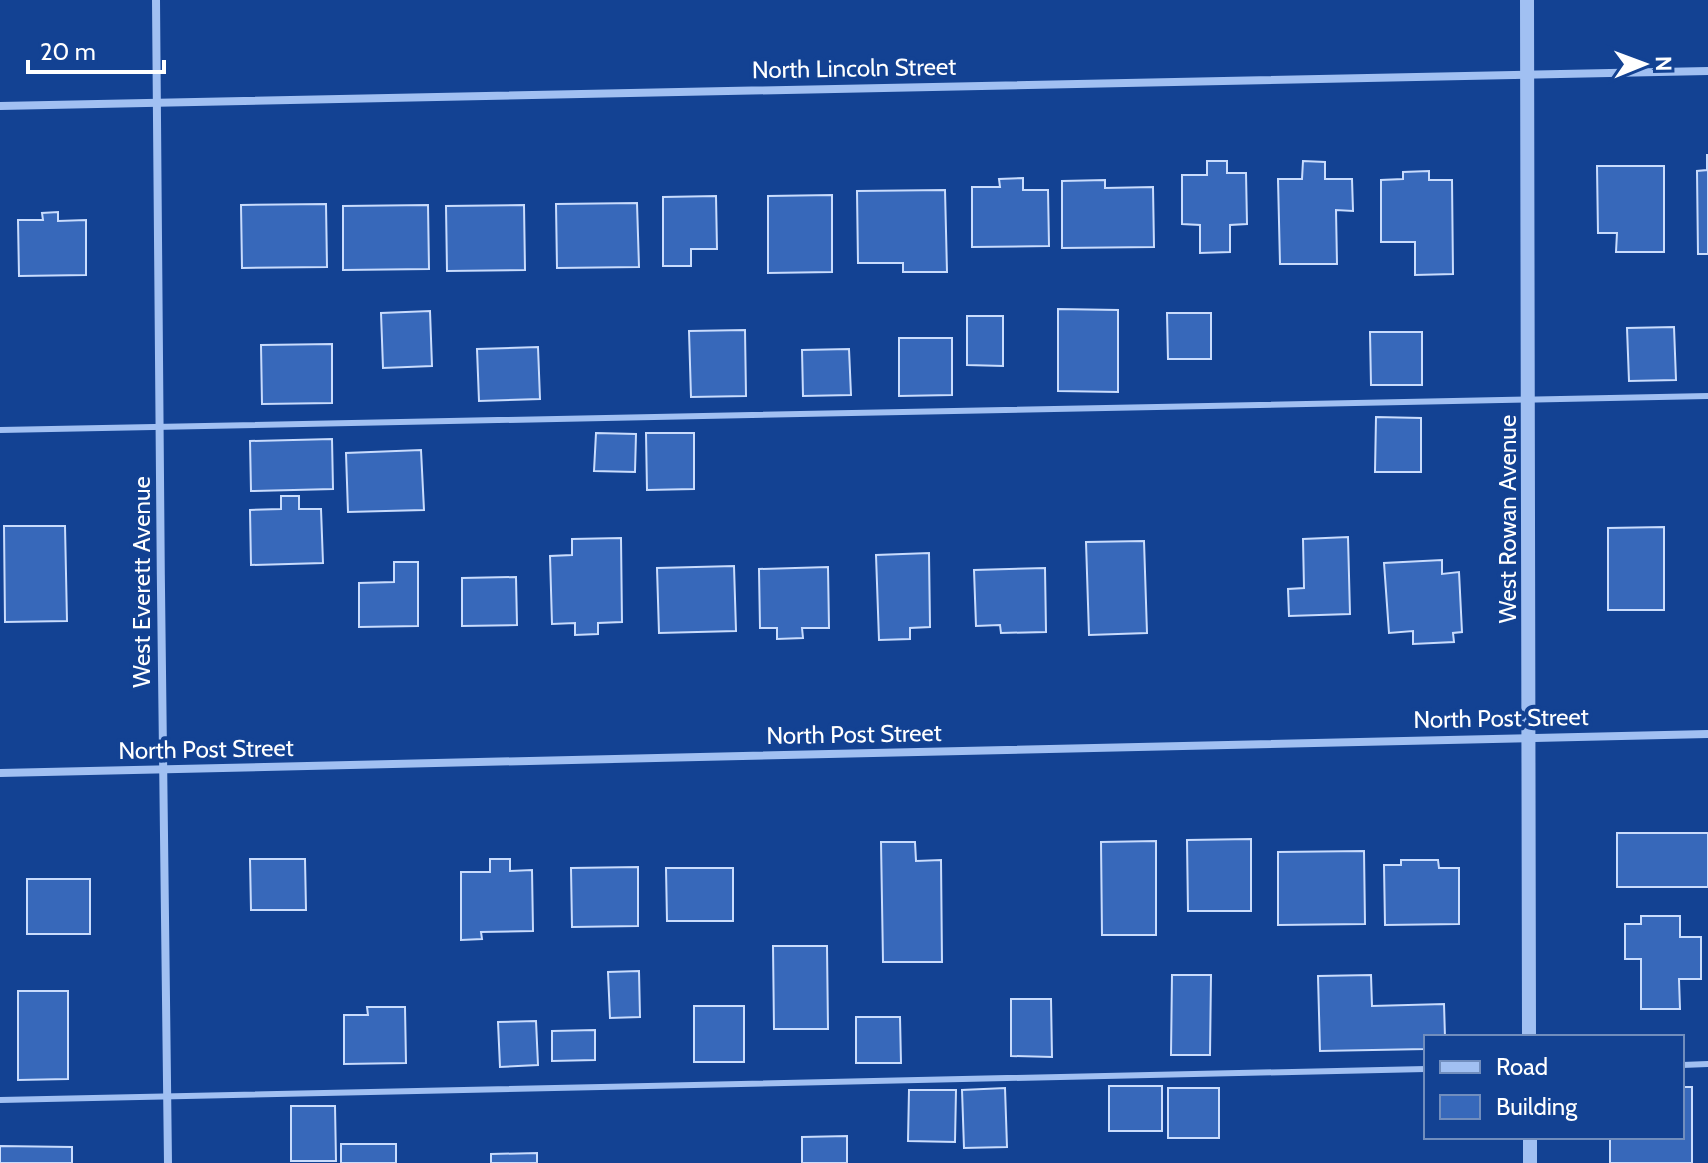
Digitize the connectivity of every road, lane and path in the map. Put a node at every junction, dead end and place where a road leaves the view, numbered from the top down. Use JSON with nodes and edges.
{"nodes":[{"id":1,"x":156,"y":0,"type":"edge"},
{"id":2,"x":1527,"y":0,"type":"edge"},
{"id":3,"x":1708,"y":71,"type":"edge"},
{"id":4,"x":1528,"y":74,"type":"junction"},
{"id":5,"x":157,"y":102,"type":"junction"},
{"id":6,"x":0,"y":106,"type":"edge"},
{"id":7,"x":1708,"y":396,"type":"edge"},
{"id":8,"x":1528,"y":400,"type":"junction"},
{"id":9,"x":161,"y":426,"type":"junction"},
{"id":10,"x":0,"y":430,"type":"edge"},
{"id":11,"x":1708,"y":734,"type":"edge"},
{"id":12,"x":1530,"y":737,"type":"junction"},
{"id":13,"x":161,"y":770,"type":"junction"},
{"id":14,"x":0,"y":773,"type":"edge"},
{"id":15,"x":1529,"y":1035,"type":"edge"},
{"id":16,"x":1708,"y":1064,"type":"edge"},
{"id":17,"x":1684,"y":1065,"type":"edge"},
{"id":18,"x":1424,"y":1069,"type":"edge"},
{"id":19,"x":166,"y":1096,"type":"junction"},
{"id":20,"x":0,"y":1100,"type":"edge"},
{"id":21,"x":1530,"y":1139,"type":"edge"},
{"id":22,"x":168,"y":1163,"type":"edge"},
{"id":23,"x":1530,"y":1163,"type":"edge"}],
"edges":[{"from":1,"to":5,"type":"street","name":"West Everett Avenue"},
{"from":2,"to":4,"type":"street","name":"West Rowan Avenue"},
{"from":3,"to":4,"type":"street","name":"North Lincoln Street"},
{"from":4,"to":5,"type":"street","name":"North Lincoln Street"},
{"from":4,"to":8,"type":"street","name":"West Rowan Avenue"},
{"from":5,"to":6,"type":"street","name":"North Lincoln Street"},
{"from":5,"to":9,"type":"street","name":"West Everett Avenue"},
{"from":7,"to":8,"type":"lane"},
{"from":8,"to":9,"type":"lane"},
{"from":8,"to":12,"type":"street","name":"West Rowan Avenue"},
{"from":9,"to":10,"type":"lane"},
{"from":9,"to":13,"type":"street","name":"West Everett Avenue"},
{"from":11,"to":12,"type":"street","name":"North Post Street"},
{"from":12,"to":13,"type":"street","name":"North Post Street"},
{"from":12,"to":15,"type":"street","name":"West Rowan Avenue"},
{"from":13,"to":14,"type":"street","name":"North Post Street"},
{"from":13,"to":19,"type":"street","name":"West Everett Avenue"},
{"from":16,"to":17,"type":"lane"},
{"from":18,"to":19,"type":"lane"},
{"from":19,"to":20,"type":"lane"},
{"from":19,"to":22,"type":"street","name":"West Everett Avenue"},
{"from":21,"to":23,"type":"street"}]}
